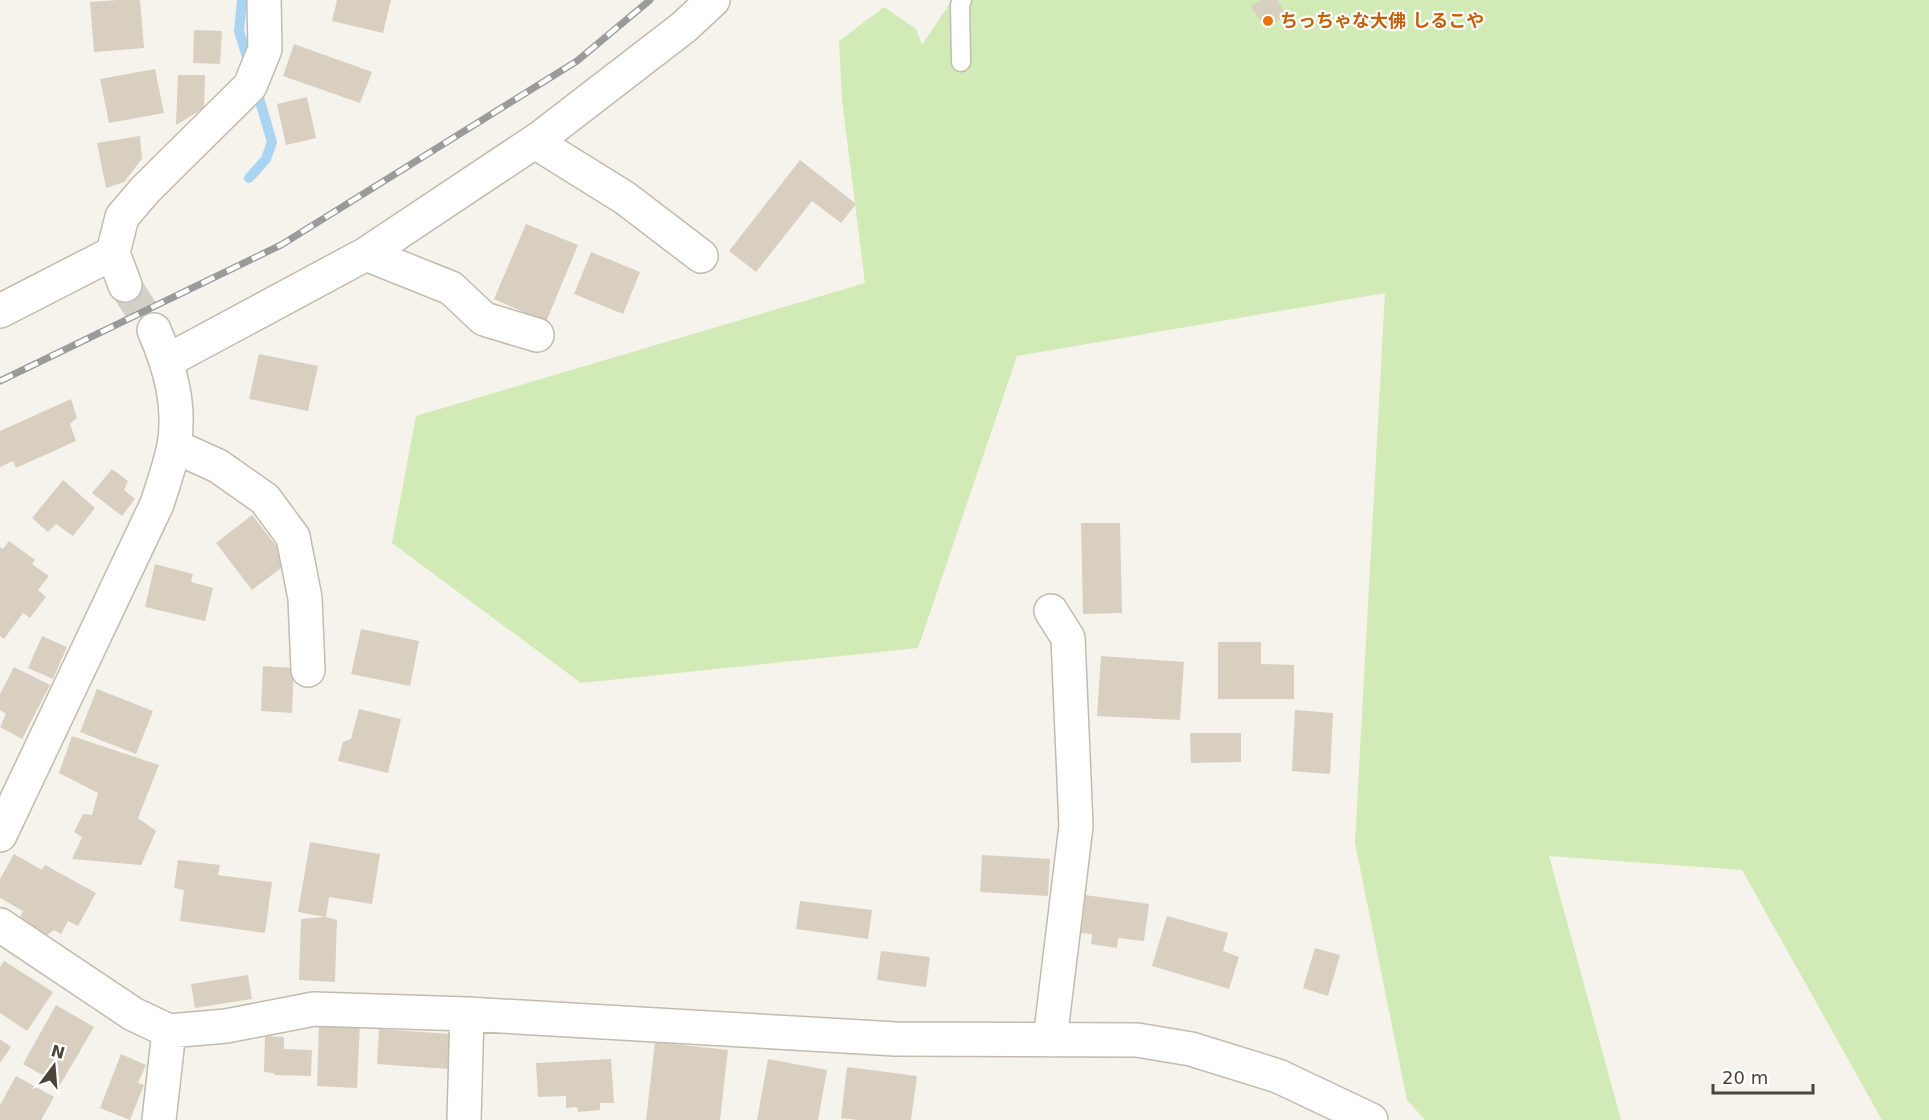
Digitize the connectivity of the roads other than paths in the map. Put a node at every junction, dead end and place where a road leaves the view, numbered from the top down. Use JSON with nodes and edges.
{"nodes":[{"id":1,"x":264,"y":0,"type":"edge"},
{"id":2,"x":714,"y":0,"type":"edge"},
{"id":3,"x":962,"y":0,"type":"edge"},
{"id":4,"x":961,"y":62,"type":"dead end"},
{"id":5,"x":535,"y":141,"type":"junction"},
{"id":6,"x":112,"y":253,"type":"junction"},
{"id":7,"x":366,"y":254,"type":"junction"},
{"id":8,"x":701,"y":256,"type":"dead end"},
{"id":9,"x":125,"y":285,"type":"tunnel mouth"},
{"id":10,"x":0,"y":311,"type":"edge"},
{"id":11,"x":154,"y":330,"type":"tunnel mouth"},
{"id":12,"x":537,"y":335,"type":"dead end"},
{"id":13,"x":167,"y":362,"type":"junction"},
{"id":14,"x":174,"y":446,"type":"junction"},
{"id":15,"x":1051,"y":611,"type":"dead end"},
{"id":16,"x":308,"y":670,"type":"dead end"},
{"id":17,"x":0,"y":835,"type":"edge"},
{"id":18,"x":0,"y":925,"type":"edge"},
{"id":19,"x":467,"y":1014,"type":"junction"},
{"id":20,"x":169,"y":1031,"type":"junction"},
{"id":21,"x":1050,"y":1040,"type":"junction"},
{"id":22,"x":159,"y":1120,"type":"edge"},
{"id":23,"x":464,"y":1120,"type":"edge"},
{"id":24,"x":1371,"y":1120,"type":"edge"}],
"edges":[{"from":1,"to":6,"type":"street"},
{"from":2,"to":5,"type":"street"},
{"from":3,"to":4,"type":"lane"},
{"from":5,"to":7,"type":"street"},
{"from":5,"to":8,"type":"street"},
{"from":6,"to":9,"type":"street"},
{"from":6,"to":10,"type":"street"},
{"from":7,"to":12,"type":"street"},
{"from":7,"to":13,"type":"street"},
{"from":11,"to":13,"type":"street"},
{"from":13,"to":14,"type":"street"},
{"from":14,"to":16,"type":"street"},
{"from":14,"to":17,"type":"street"},
{"from":15,"to":21,"type":"street"},
{"from":18,"to":20,"type":"street"},
{"from":19,"to":20,"type":"street"},
{"from":19,"to":21,"type":"street"},
{"from":19,"to":23,"type":"street"},
{"from":20,"to":22,"type":"street"},
{"from":21,"to":24,"type":"street"}]}
